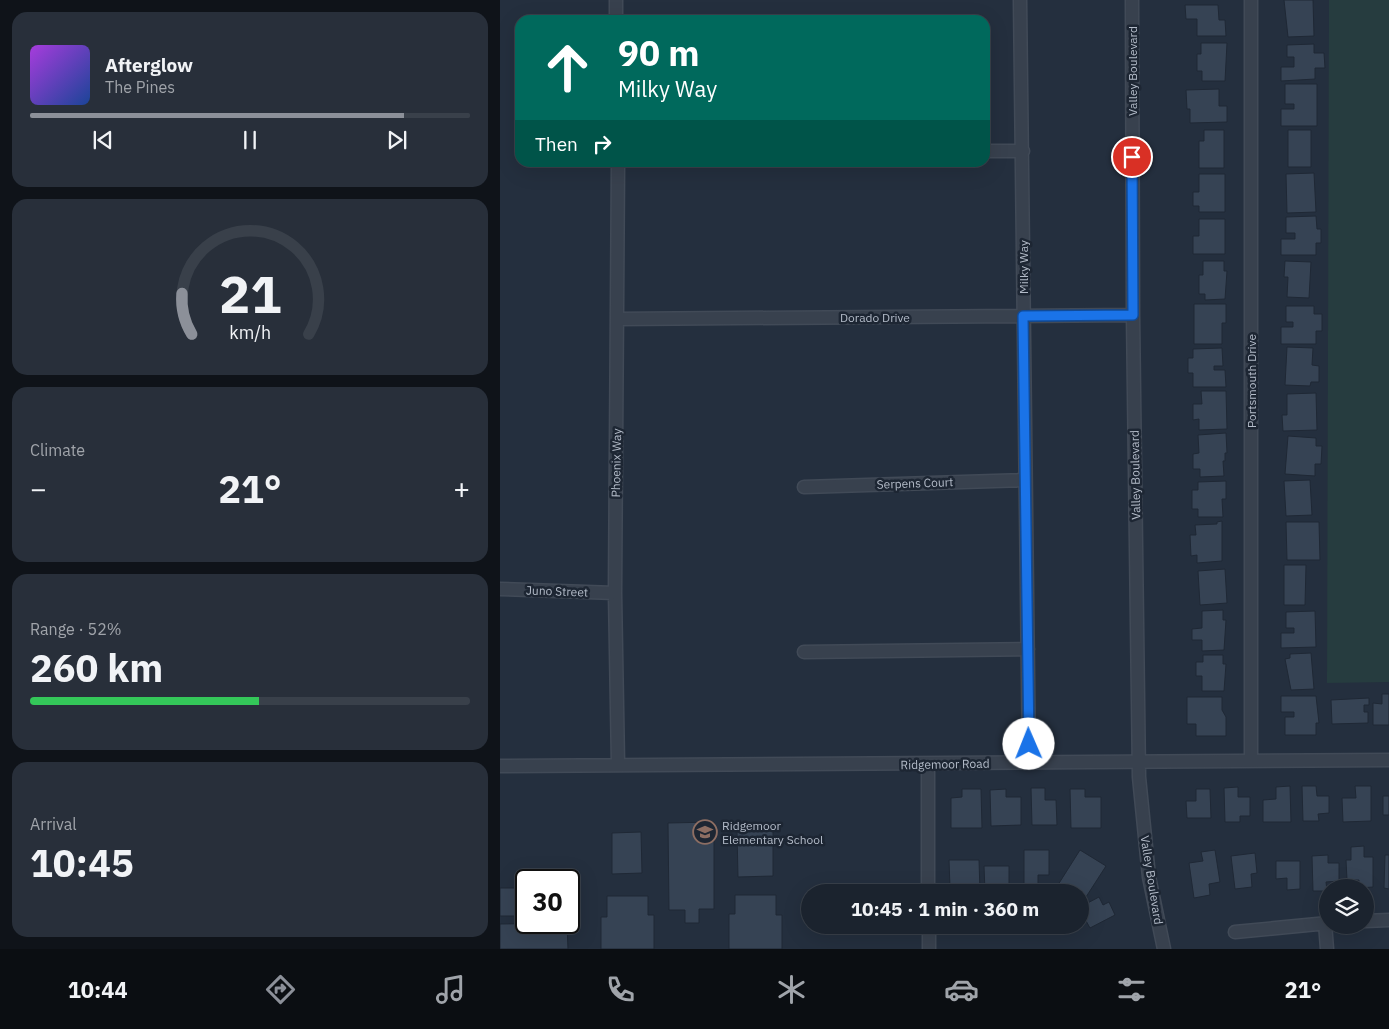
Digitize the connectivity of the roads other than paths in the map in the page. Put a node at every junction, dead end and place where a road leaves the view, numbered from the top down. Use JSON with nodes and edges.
{"nodes":[{"id":1,"x":616,"y":0,"type":"edge"},
{"id":2,"x":1020,"y":0,"type":"edge"},
{"id":3,"x":1132,"y":0,"type":"edge"},
{"id":4,"x":1251,"y":0,"type":"edge"},
{"id":5,"x":616,"y":15,"type":"edge"},
{"id":6,"x":990,"y":151,"type":"edge"},
{"id":7,"x":1023,"y":151,"type":"junction"},
{"id":8,"x":618,"y":167,"type":"edge"},
{"id":9,"x":1133,"y":315,"type":"junction"},
{"id":10,"x":1023,"y":316,"type":"junction"},
{"id":11,"x":617,"y":319,"type":"junction"},
{"id":12,"x":1025,"y":480,"type":"junction"},
{"id":13,"x":804,"y":487,"type":"dead end"},
{"id":14,"x":500,"y":590,"type":"edge"},
{"id":15,"x":615,"y":593,"type":"junction"},
{"id":16,"x":1028,"y":649,"type":"junction"},
{"id":17,"x":804,"y":652,"type":"dead end"},
{"id":18,"x":1389,"y":760,"type":"edge"},
{"id":19,"x":1251,"y":762,"type":"junction"},
{"id":20,"x":1030,"y":763,"type":"junction"},
{"id":21,"x":1140,"y":763,"type":"junction"},
{"id":22,"x":618,"y":764,"type":"junction"},
{"id":23,"x":928,"y":764,"type":"junction"},
{"id":24,"x":500,"y":766,"type":"edge"},
{"id":25,"x":928,"y":884,"type":"edge"},
{"id":26,"x":1389,"y":920,"type":"edge"},
{"id":27,"x":1374,"y":921,"type":"edge"},
{"id":28,"x":1319,"y":924,"type":"edge"},
{"id":29,"x":1235,"y":932,"type":"dead end"},
{"id":30,"x":929,"y":934,"type":"edge"},
{"id":31,"x":1326,"y":934,"type":"edge"},
{"id":32,"x":929,"y":949,"type":"edge"},
{"id":33,"x":1164,"y":949,"type":"edge"},
{"id":34,"x":1327,"y":949,"type":"edge"}],
"edges":[{"from":1,"to":5,"type":"street"},
{"from":2,"to":7,"type":"street","name":"Milky Way"},
{"from":3,"to":9,"type":"street","name":"Valley Boulevard"},
{"from":4,"to":19,"type":"street","name":"Portsmouth Drive"},
{"from":6,"to":7,"type":"street"},
{"from":7,"to":10,"type":"street","name":"Milky Way"},
{"from":8,"to":11,"type":"street","name":"Phoenix Way"},
{"from":9,"to":10,"type":"street","name":"Dorado Drive"},
{"from":9,"to":21,"type":"street","name":"Valley Boulevard"},
{"from":10,"to":11,"type":"street","name":"Dorado Drive"},
{"from":10,"to":12,"type":"street","name":"Milky Way"},
{"from":11,"to":15,"type":"street","name":"Phoenix Way"},
{"from":12,"to":13,"type":"street","name":"Serpens Court"},
{"from":12,"to":16,"type":"street","name":"Milky Way"},
{"from":14,"to":15,"type":"street","name":"Juno Street"},
{"from":15,"to":22,"type":"street","name":"Phoenix Way"},
{"from":16,"to":17,"type":"street"},
{"from":16,"to":20,"type":"street","name":"Milky Way"},
{"from":18,"to":19,"type":"street","name":"Ridgemoor Road"},
{"from":19,"to":21,"type":"street","name":"Ridgemoor Road"},
{"from":20,"to":21,"type":"street","name":"Ridgemoor Road"},
{"from":20,"to":23,"type":"street","name":"Ridgemoor Road"},
{"from":21,"to":33,"type":"street","name":"Valley Boulevard"},
{"from":22,"to":23,"type":"street","name":"Ridgemoor Road"},
{"from":22,"to":24,"type":"street","name":"Ridgemoor Road"},
{"from":23,"to":25,"type":"street"},
{"from":26,"to":27,"type":"street"},
{"from":28,"to":29,"type":"street"},
{"from":30,"to":32,"type":"street"},
{"from":31,"to":34,"type":"street"}]}
